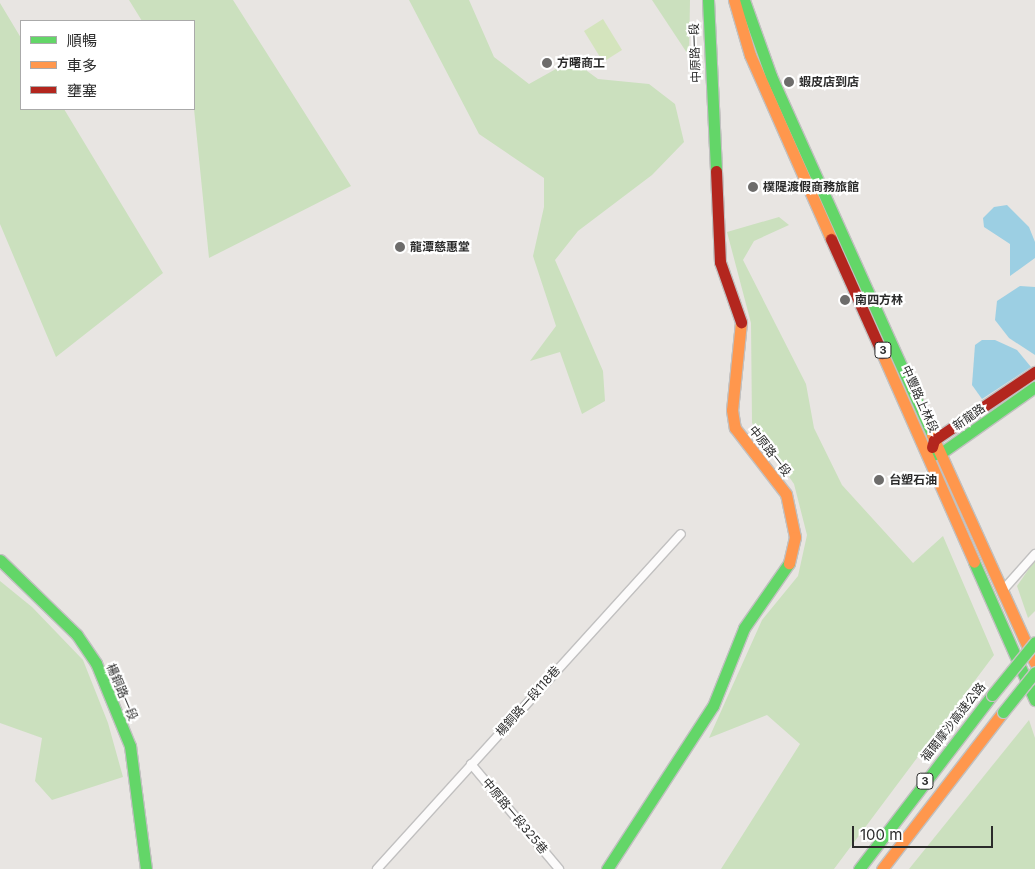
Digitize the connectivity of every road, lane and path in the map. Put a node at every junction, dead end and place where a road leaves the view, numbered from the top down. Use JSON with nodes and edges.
{"nodes":[{"id":1,"x":708,"y":0,"type":"edge"},
{"id":2,"x":734,"y":0,"type":"edge"},
{"id":3,"x":744,"y":0,"type":"edge"},
{"id":4,"x":1035,"y":372,"type":"edge"},
{"id":5,"x":1035,"y":387,"type":"edge"},
{"id":6,"x":934,"y":440,"type":"junction"},
{"id":7,"x":936,"y":454,"type":"junction"},
{"id":8,"x":681,"y":534,"type":"dead end"},
{"id":9,"x":1035,"y":554,"type":"edge"},
{"id":10,"x":0,"y":560,"type":"edge"},
{"id":11,"x":1004,"y":590,"type":"junction"},
{"id":12,"x":1035,"y":642,"type":"edge"},
{"id":13,"x":1035,"y":663,"type":"edge"},
{"id":14,"x":1035,"y":672,"type":"edge"},
{"id":15,"x":1035,"y":700,"type":"edge"},
{"id":16,"x":471,"y":764,"type":"junction"},
{"id":17,"x":146,"y":869,"type":"edge"},
{"id":18,"x":377,"y":869,"type":"edge"},
{"id":19,"x":559,"y":869,"type":"edge"},
{"id":20,"x":606,"y":869,"type":"edge"},
{"id":21,"x":859,"y":869,"type":"edge"},
{"id":22,"x":882,"y":869,"type":"edge"}],
"edges":[{"from":1,"to":20,"type":"main road","name":"中原路一段"},
{"from":2,"to":7,"type":"main road","name":"中豐路上林段","number":"3"},
{"from":3,"to":6,"type":"main road","name":"中豐路上林段","number":"3"},
{"from":4,"to":6,"type":"main road","name":"新龍路"},
{"from":5,"to":7,"type":"main road","name":"新龍路"},
{"from":6,"to":7,"type":"main road","name":"中豐路上林段","number":"3"},
{"from":7,"to":11,"type":"main road","name":"中豐路上林段","number":"3"},
{"from":7,"to":15,"type":"main road","name":"中豐路上林段","number":"3"},
{"from":8,"to":16,"type":"street","name":"楊銅路一段118巷"},
{"from":9,"to":11,"type":"street"},
{"from":10,"to":17,"type":"main road","name":"楊銅路一段"},
{"from":11,"to":13,"type":"main road","name":"中豐路上林段","number":"3"},
{"from":12,"to":21,"type":"main road","name":"福爾摩沙高速公路","number":"3","bridge":true},
{"from":14,"to":22,"type":"main road","number":"3","bridge":true},
{"from":16,"to":18,"type":"street","name":"楊銅路一段118巷"},
{"from":16,"to":19,"type":"street","name":"中原路一段325巷"}]}
